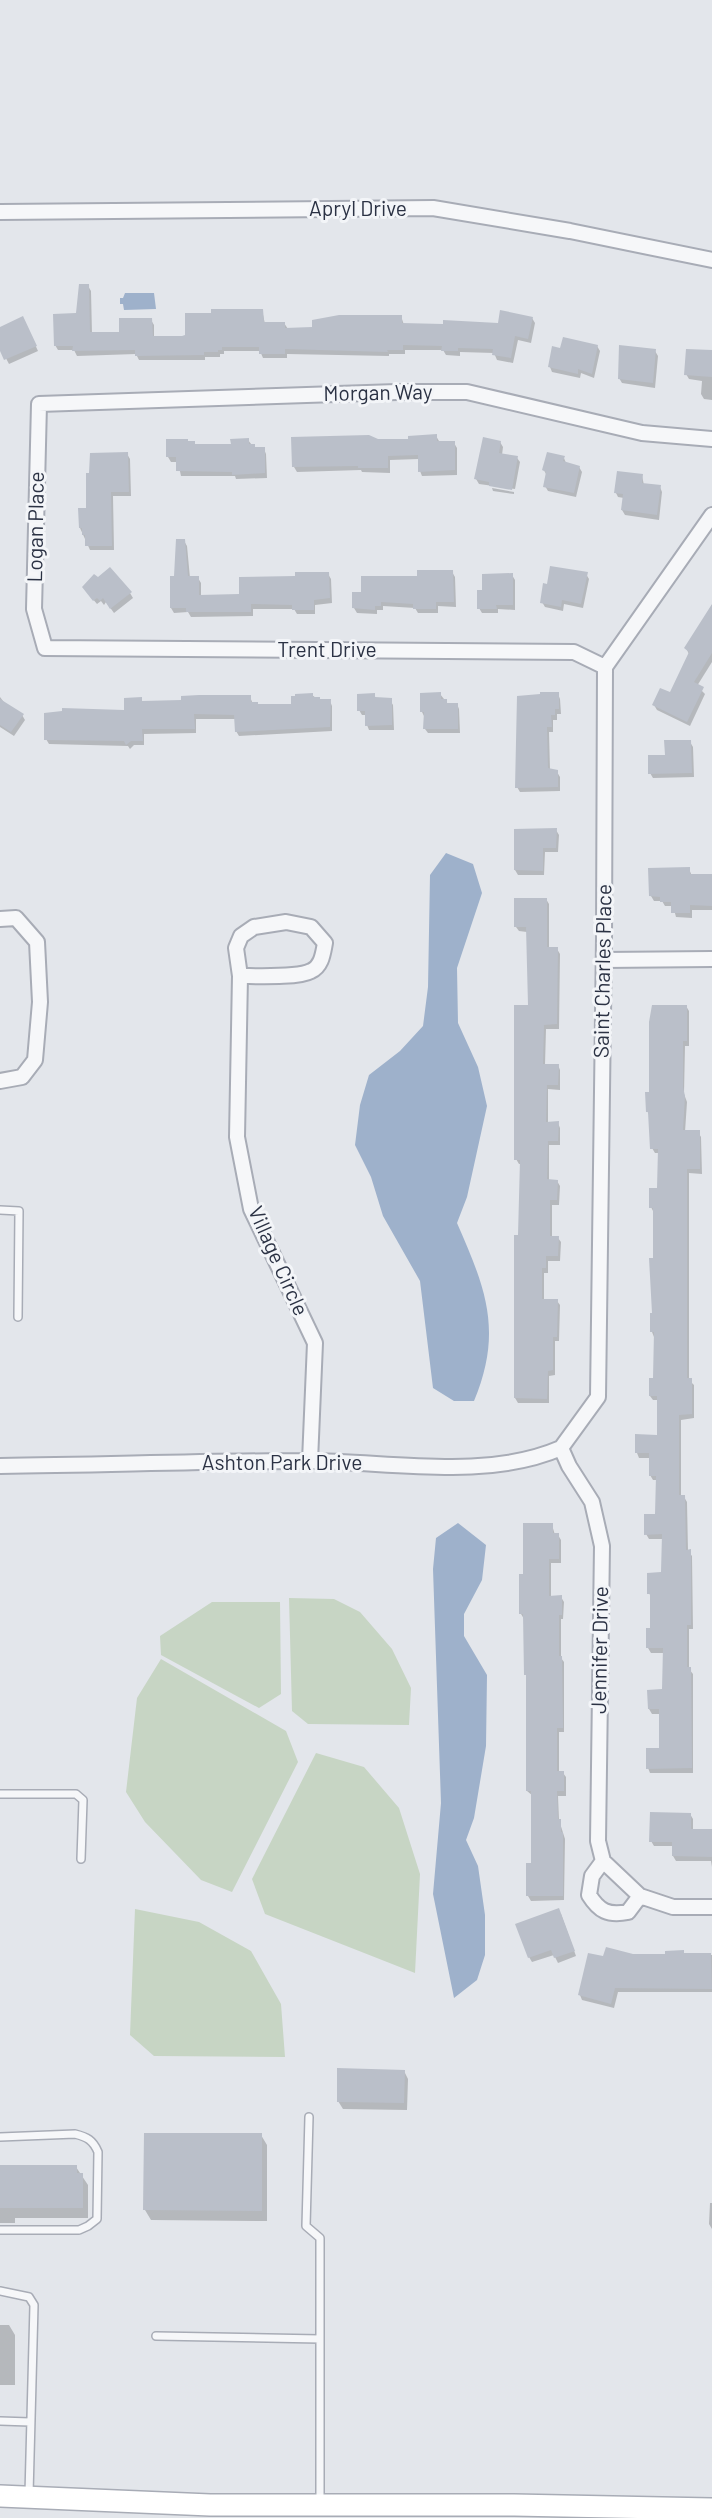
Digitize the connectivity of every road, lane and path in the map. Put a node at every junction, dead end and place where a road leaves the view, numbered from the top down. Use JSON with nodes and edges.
{"nodes":[{"id":1,"x":0,"y":212,"type":"edge"},
{"id":2,"x":712,"y":260,"type":"edge"},
{"id":3,"x":39,"y":404,"type":"joint"},
{"id":4,"x":712,"y":439,"type":"edge"},
{"id":5,"x":712,"y":515,"type":"edge"},
{"id":6,"x":45,"y":648,"type":"joint"},
{"id":7,"x":605,"y":667,"type":"junction"},
{"id":8,"x":0,"y":919,"type":"edge"},
{"id":9,"x":712,"y":959,"type":"edge"},
{"id":10,"x":604,"y":960,"type":"junction"},
{"id":11,"x":240,"y":976,"type":"junction"},
{"id":12,"x":0,"y":1082,"type":"edge"},
{"id":13,"x":0,"y":1210,"type":"edge"},
{"id":14,"x":19,"y":1317,"type":"dead end"},
{"id":15,"x":561,"y":1448,"type":"junction"},
{"id":16,"x":310,"y":1461,"type":"junction"},
{"id":17,"x":0,"y":1466,"type":"edge"},
{"id":18,"x":0,"y":1794,"type":"edge"},
{"id":19,"x":81,"y":1859,"type":"dead end"},
{"id":20,"x":603,"y":1861,"type":"junction"},
{"id":21,"x":640,"y":1896,"type":"junction"},
{"id":22,"x":712,"y":1907,"type":"edge"},
{"id":23,"x":309,"y":2118,"type":"dead end"},
{"id":24,"x":0,"y":2137,"type":"edge"},
{"id":25,"x":0,"y":2231,"type":"edge"},
{"id":26,"x":0,"y":2291,"type":"edge"},
{"id":27,"x":156,"y":2336,"type":"dead end"},
{"id":28,"x":320,"y":2339,"type":"junction"},
{"id":29,"x":0,"y":2421,"type":"edge"},
{"id":30,"x":30,"y":2422,"type":"junction"},
{"id":31,"x":0,"y":2496,"type":"edge"},
{"id":32,"x":29,"y":2498,"type":"junction"},
{"id":33,"x":320,"y":2505,"type":"junction"},
{"id":34,"x":712,"y":2509,"type":"edge"}],
"edges":[{"from":1,"to":2,"type":"street","name":"Apryl Drive"},
{"from":3,"to":4,"type":"street","name":"Morgan Way"},
{"from":3,"to":6,"type":"street","name":"Logan Place"},
{"from":5,"to":7,"type":"street"},
{"from":6,"to":7,"type":"street","name":"Trent Drive"},
{"from":7,"to":10,"type":"street","name":"Saint Charles Place"},
{"from":8,"to":12,"type":"street"},
{"from":9,"to":10,"type":"street"},
{"from":10,"to":15,"type":"street","name":"Saint Charles Place"},
{"from":11,"to":11,"type":"street","name":"Village Circle"},
{"from":11,"to":16,"type":"street","name":"Village Circle"},
{"from":13,"to":14,"type":"lane"},
{"from":15,"to":16,"type":"street","name":"Ashton Park Drive"},
{"from":15,"to":20,"type":"street","name":"Jennifer Drive"},
{"from":16,"to":17,"type":"street","name":"Ashton Park Drive"},
{"from":18,"to":19,"type":"lane"},
{"from":20,"to":21,"type":"street"},
{"from":20,"to":21,"type":"street"},
{"from":21,"to":22,"type":"street"},
{"from":23,"to":28,"type":"lane"},
{"from":24,"to":25,"type":"lane"},
{"from":26,"to":30,"type":"lane"},
{"from":27,"to":28,"type":"lane"},
{"from":28,"to":33,"type":"lane"},
{"from":29,"to":30,"type":"lane"},
{"from":30,"to":32,"type":"lane"},
{"from":31,"to":32,"type":"main road"},
{"from":32,"to":33,"type":"main road"},
{"from":33,"to":34,"type":"main road"}]}
